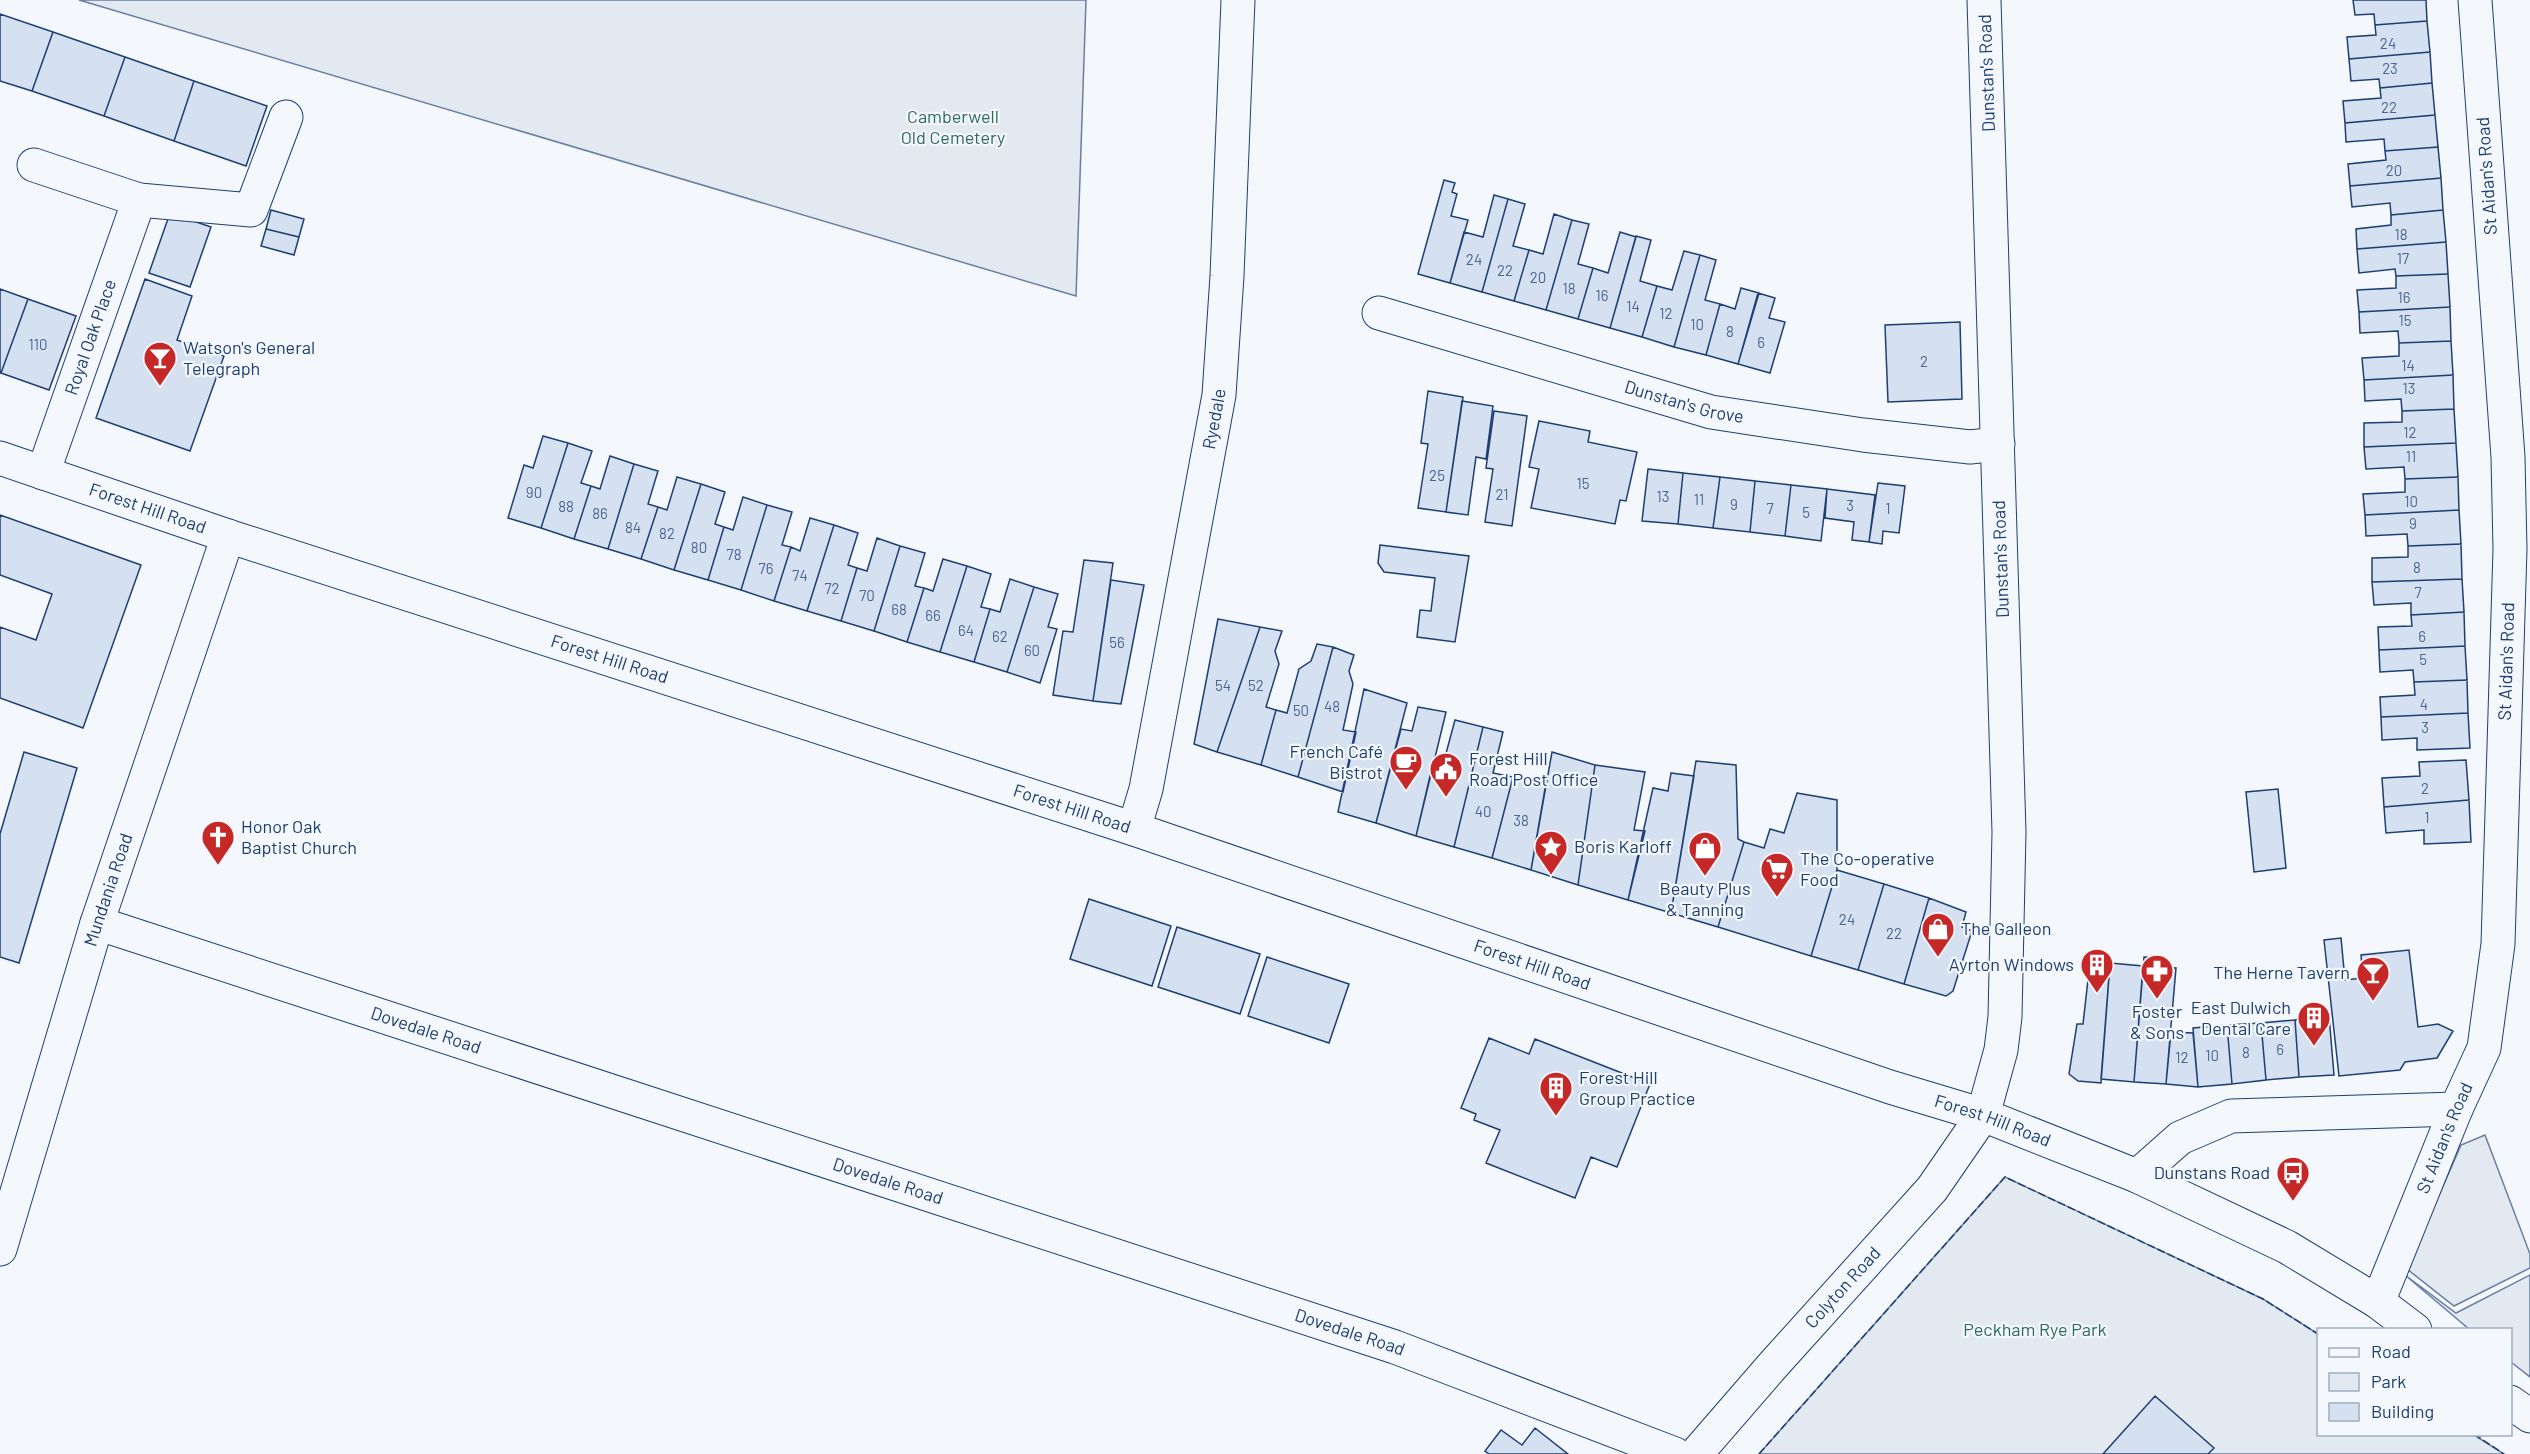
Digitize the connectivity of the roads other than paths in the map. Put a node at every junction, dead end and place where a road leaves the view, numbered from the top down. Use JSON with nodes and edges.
{"nodes":[{"id":1,"x":1238,"y":0,"type":"edge"},
{"id":2,"x":1984,"y":0,"type":"edge"},
{"id":3,"x":2475,"y":0,"type":"edge"},
{"id":4,"x":286,"y":117,"type":"dead end"},
{"id":5,"x":34,"y":165,"type":"dead end"},
{"id":6,"x":139,"y":200,"type":"junction"},
{"id":7,"x":1379,"y":313,"type":"dead end"},
{"id":8,"x":1998,"y":444,"type":"junction"},
{"id":9,"x":0,"y":458,"type":"edge"},
{"id":10,"x":43,"y":473,"type":"junction"},
{"id":11,"x":228,"y":536,"type":"junction"},
{"id":12,"x":2520,"y":548,"type":"edge"},
{"id":13,"x":1134,"y":828,"type":"junction"},
{"id":14,"x":97,"y":923,"type":"junction"},
{"id":15,"x":2456,"y":1109,"type":"junction"},
{"id":16,"x":1983,"y":1115,"type":"junction"},
{"id":17,"x":2137,"y":1176,"type":"junction"},
{"id":18,"x":0,"y":1249,"type":"edge"},
{"id":19,"x":2378,"y":1302,"type":"junction"},
{"id":20,"x":2414,"y":1328,"type":"edge"},
{"id":21,"x":2512,"y":1403,"type":"edge"},
{"id":22,"x":2530,"y":1416,"type":"edge"},
{"id":23,"x":1675,"y":1454,"type":"edge"},
{"id":24,"x":1696,"y":1454,"type":"edge"}],
"edges":[{"from":1,"to":13,"type":"street","name":"Ryedale"},
{"from":2,"to":8,"type":"street","name":"Dunstan's Road"},
{"from":3,"to":12,"type":"street","name":"St Aidan's Road"},
{"from":4,"to":6,"type":"street"},
{"from":5,"to":6,"type":"street"},
{"from":6,"to":10,"type":"street","name":"Royal Oak Place"},
{"from":7,"to":8,"type":"street","name":"Dunstan's Grove"},
{"from":8,"to":16,"type":"street","name":"Dunstan's Road"},
{"from":9,"to":10,"type":"street","name":"Forest Hill Road"},
{"from":10,"to":11,"type":"street","name":"Forest Hill Road"},
{"from":11,"to":13,"type":"street","name":"Forest Hill Road"},
{"from":11,"to":14,"type":"street","name":"Mundania Road"},
{"from":12,"to":15,"type":"street","name":"St Aidan's Road"},
{"from":13,"to":16,"type":"street","name":"Forest Hill Road"},
{"from":14,"to":18,"type":"street","name":"Mundania Road"},
{"from":14,"to":23,"type":"street","name":"Dovedale Road"},
{"from":15,"to":17,"type":"street"},
{"from":15,"to":19,"type":"street","name":"St Aidan's Road"},
{"from":16,"to":17,"type":"street","name":"Forest Hill Road"},
{"from":16,"to":24,"type":"street","name":"Colyton Road"},
{"from":17,"to":19,"type":"street","name":"Forest Hill Road"},
{"from":19,"to":20,"type":"street","name":"Forest Hill Road"},
{"from":21,"to":22,"type":"street"}]}
